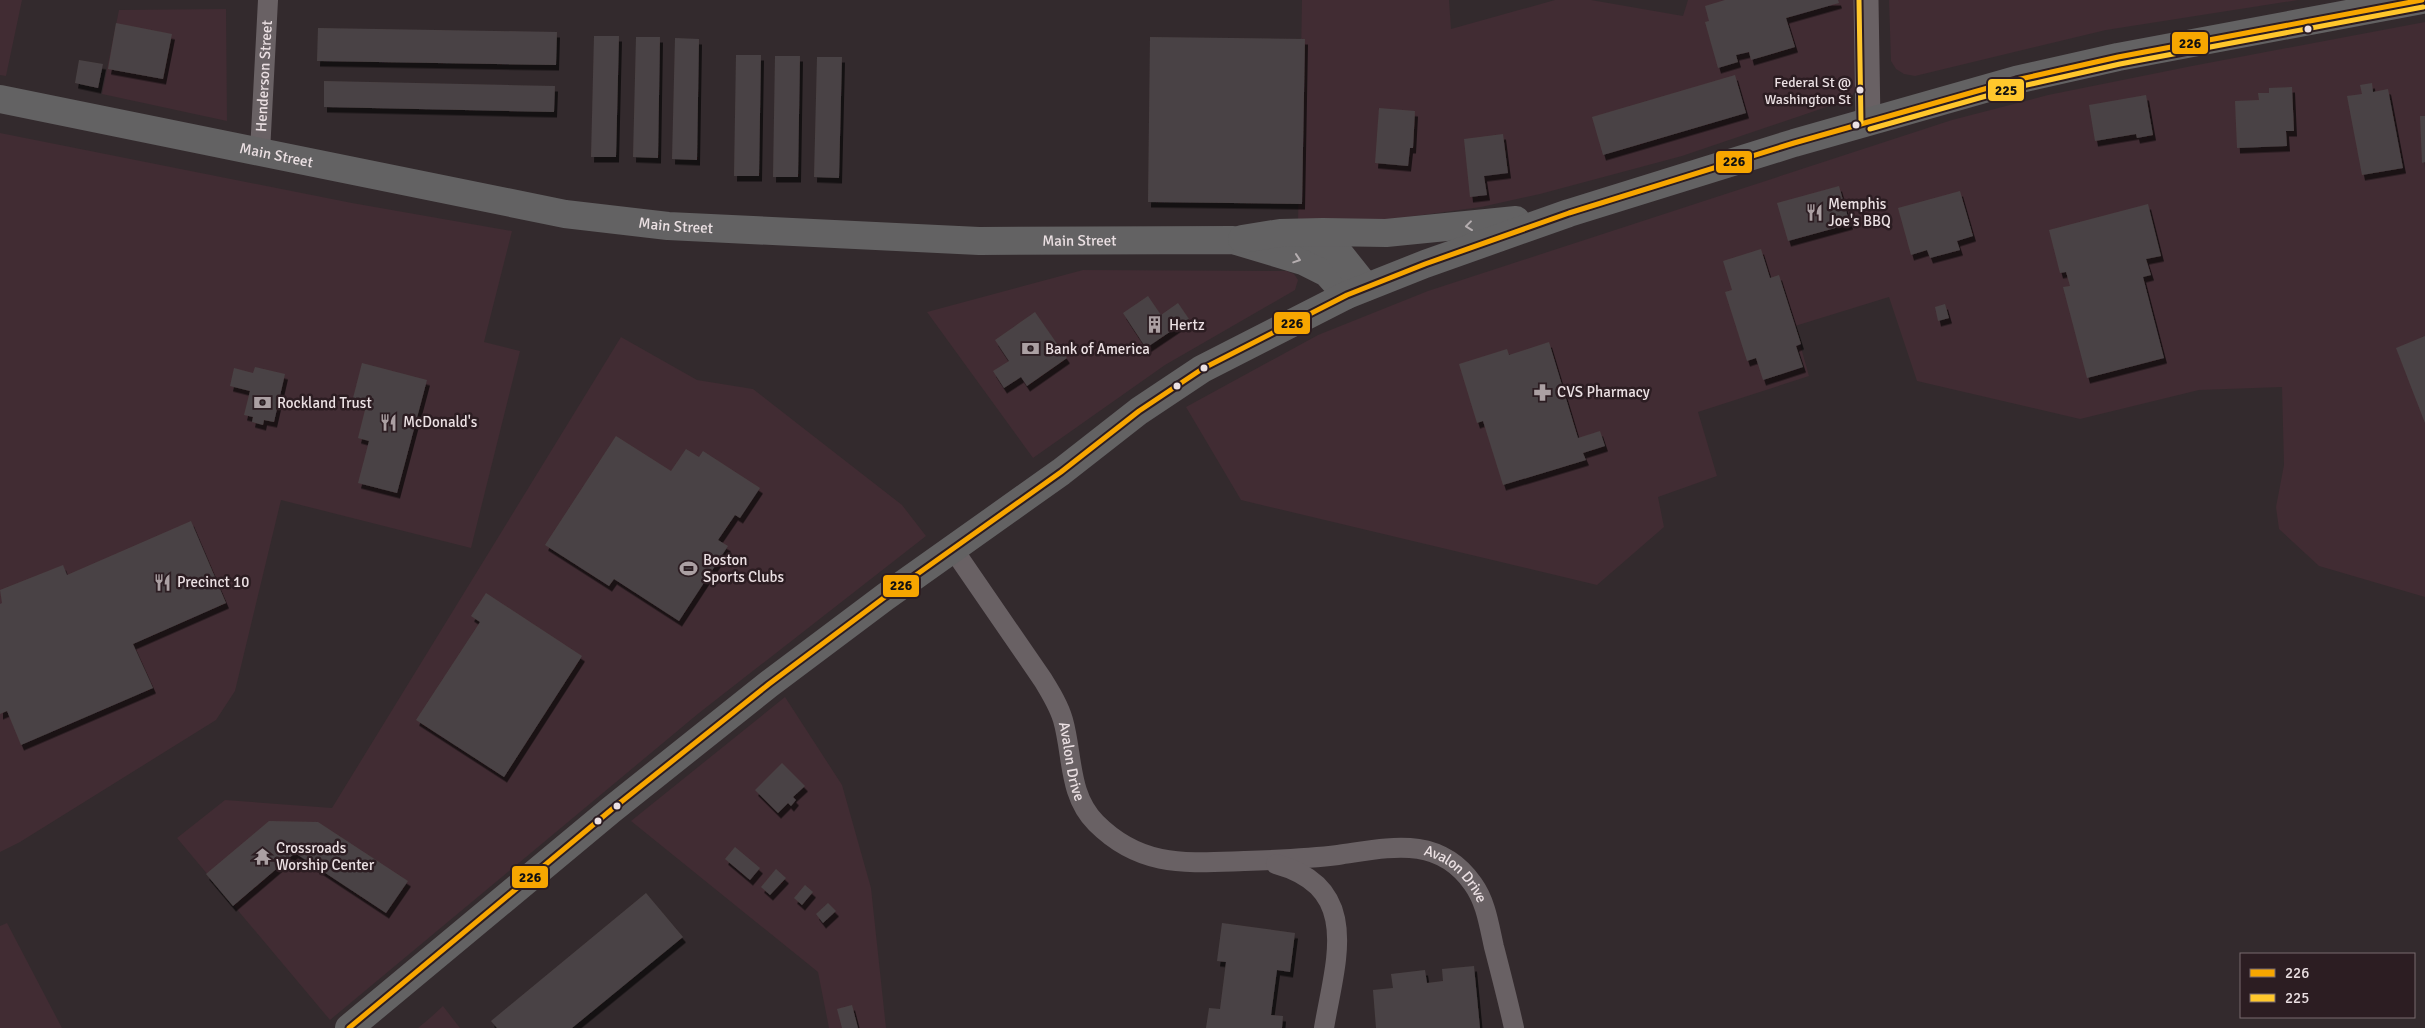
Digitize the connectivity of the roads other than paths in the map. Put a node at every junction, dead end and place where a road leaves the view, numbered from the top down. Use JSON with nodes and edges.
{"nodes":[{"id":1,"x":268,"y":0,"type":"edge"},
{"id":2,"x":1866,"y":0,"type":"edge"},
{"id":3,"x":2422,"y":0,"type":"edge"},
{"id":4,"x":0,"y":99,"type":"edge"},
{"id":5,"x":1868,"y":122,"type":"junction"},
{"id":6,"x":260,"y":152,"type":"junction"},
{"id":7,"x":1569,"y":213,"type":"junction"},
{"id":8,"x":1301,"y":233,"type":"junction"},
{"id":9,"x":1234,"y":240,"type":"junction"},
{"id":10,"x":1357,"y":291,"type":"junction"},
{"id":11,"x":953,"y":549,"type":"junction"},
{"id":12,"x":1265,"y":860,"type":"junction"},
{"id":13,"x":349,"y":1028,"type":"edge"},
{"id":14,"x":1324,"y":1028,"type":"edge"},
{"id":15,"x":1514,"y":1028,"type":"edge"}],
"edges":[{"from":1,"to":6,"type":"street","name":"Henderson Street"},
{"from":2,"to":5,"type":"street"},
{"from":3,"to":5,"type":"main road"},
{"from":4,"to":6,"type":"main road","name":"Main Street"},
{"from":5,"to":7,"type":"main road"},
{"from":6,"to":9,"type":"main road","name":"Main Street"},
{"from":7,"to":8,"type":"main road","one_way":true},
{"from":7,"to":10,"type":"main road"},
{"from":8,"to":9,"type":"main road"},
{"from":8,"to":10,"type":"main road"},
{"from":9,"to":10,"type":"main road","name":"Main Street","one_way":true},
{"from":10,"to":11,"type":"main road"},
{"from":11,"to":12,"type":"street","name":"Avalon Drive"},
{"from":11,"to":13,"type":"main road"},
{"from":12,"to":14,"type":"street","name":"Avalon Drive"},
{"from":12,"to":15,"type":"street","name":"Avalon Drive"}]}
